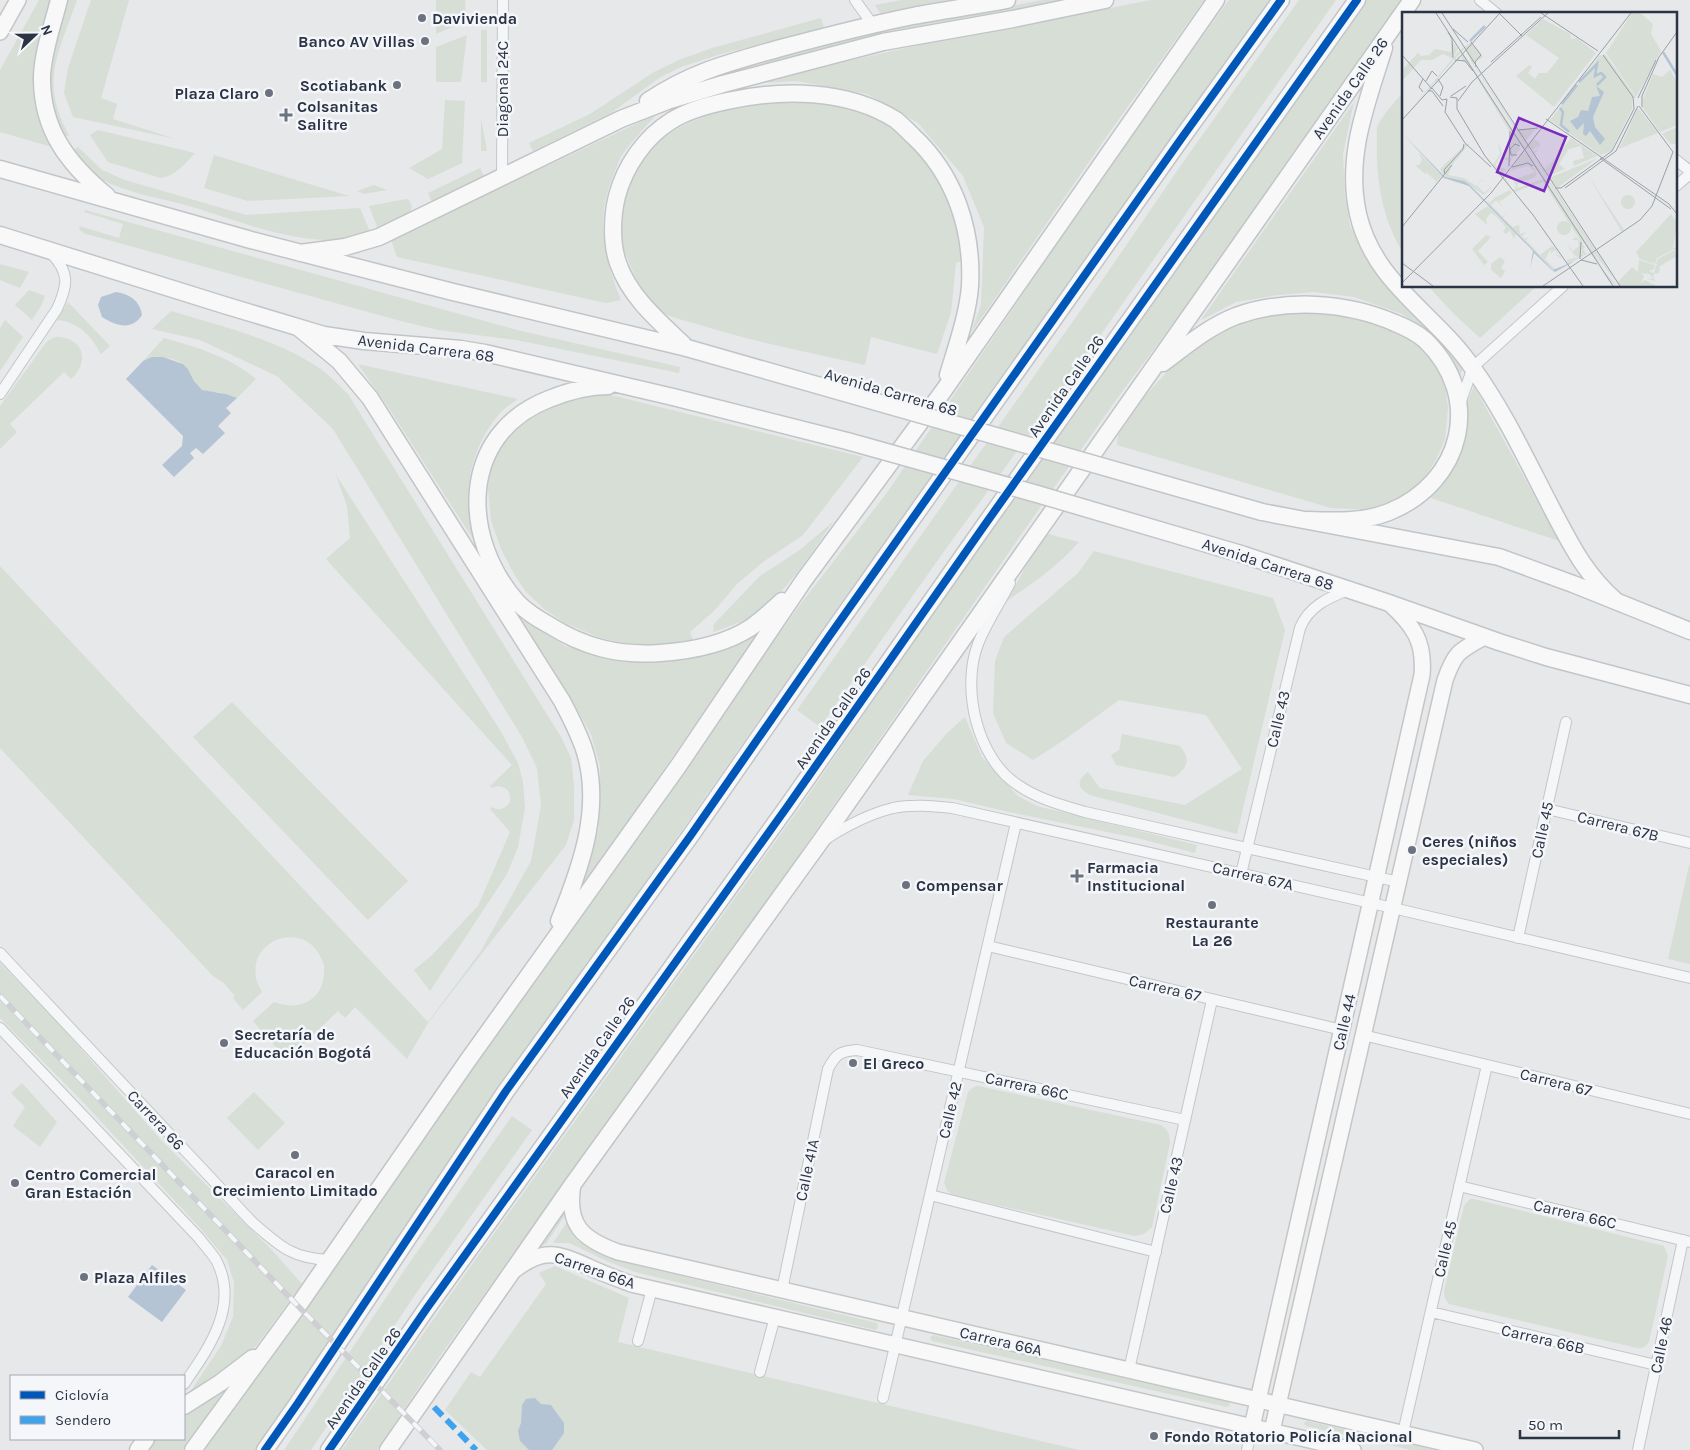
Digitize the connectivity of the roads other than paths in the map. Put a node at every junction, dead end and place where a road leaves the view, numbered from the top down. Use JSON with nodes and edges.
{"nodes":[{"id":1,"x":59,"y":0,"type":"edge"},
{"id":2,"x":503,"y":0,"type":"edge"},
{"id":3,"x":855,"y":0,"type":"edge"},
{"id":4,"x":1007,"y":0,"type":"edge"},
{"id":5,"x":1105,"y":0,"type":"edge"},
{"id":6,"x":1216,"y":0,"type":"edge"},
{"id":7,"x":1281,"y":0,"type":"edge"},
{"id":8,"x":1357,"y":0,"type":"edge"},
{"id":9,"x":1412,"y":0,"type":"edge"},
{"id":10,"x":1480,"y":0,"type":"edge"},
{"id":11,"x":16,"y":2,"type":"edge"},
{"id":12,"x":1404,"y":12,"type":"edge"},
{"id":13,"x":1494,"y":12,"type":"edge"},
{"id":14,"x":1402,"y":15,"type":"edge"},
{"id":15,"x":873,"y":25,"type":"junction"},
{"id":16,"x":0,"y":32,"type":"edge"},
{"id":17,"x":1389,"y":34,"type":"junction"},
{"id":18,"x":621,"y":119,"type":"junction"},
{"id":19,"x":1678,"y":162,"type":"edge"},
{"id":20,"x":0,"y":169,"type":"edge"},
{"id":21,"x":1690,"y":173,"type":"edge"},
{"id":22,"x":502,"y":177,"type":"junction"},
{"id":23,"x":1678,"y":184,"type":"edge"},
{"id":24,"x":113,"y":201,"type":"junction"},
{"id":25,"x":0,"y":235,"type":"edge"},
{"id":26,"x":48,"y":251,"type":"junction"},
{"id":27,"x":300,"y":253,"type":"junction"},
{"id":28,"x":1561,"y":288,"type":"edge"},
{"id":29,"x":298,"y":328,"type":"junction"},
{"id":30,"x":686,"y":348,"type":"junction"},
{"id":31,"x":1473,"y":367,"type":"junction"},
{"id":32,"x":1149,"y":374,"type":"junction"},
{"id":33,"x":634,"y":387,"type":"junction"},
{"id":34,"x":944,"y":390,"type":"junction"},
{"id":35,"x":0,"y":394,"type":"edge"},
{"id":36,"x":1459,"y":404,"type":"junction"},
{"id":37,"x":1307,"y":520,"type":"junction"},
{"id":38,"x":1032,"y":542,"type":"junction"},
{"id":39,"x":804,"y":580,"type":"junction"},
{"id":40,"x":1349,"y":590,"type":"junction"},
{"id":41,"x":1616,"y":602,"type":"junction"},
{"id":42,"x":1389,"y":603,"type":"junction"},
{"id":43,"x":1690,"y":630,"type":"edge"},
{"id":44,"x":1484,"y":637,"type":"junction"},
{"id":45,"x":1690,"y":695,"type":"edge"},
{"id":46,"x":1566,"y":722,"type":"dead end"},
{"id":47,"x":1547,"y":809,"type":"junction"},
{"id":48,"x":1016,"y":823,"type":"junction"},
{"id":49,"x":820,"y":842,"type":"junction"},
{"id":50,"x":1690,"y":843,"type":"edge"},
{"id":51,"x":1247,"y":848,"type":"junction"},
{"id":52,"x":1241,"y":874,"type":"junction"},
{"id":53,"x":1376,"y":877,"type":"junction"},
{"id":54,"x":1399,"y":882,"type":"junction"},
{"id":55,"x":1371,"y":903,"type":"junction"},
{"id":56,"x":1392,"y":908,"type":"junction"},
{"id":57,"x":1518,"y":938,"type":"junction"},
{"id":58,"x":988,"y":946,"type":"junction"},
{"id":59,"x":547,"y":949,"type":"junction"},
{"id":60,"x":0,"y":952,"type":"edge"},
{"id":61,"x":1690,"y":978,"type":"edge"},
{"id":62,"x":1212,"y":1000,"type":"junction"},
{"id":63,"x":0,"y":1028,"type":"edge"},
{"id":64,"x":1342,"y":1030,"type":"junction"},
{"id":65,"x":1363,"y":1035,"type":"junction"},
{"id":66,"x":840,"y":1053,"type":"joint"},
{"id":67,"x":1487,"y":1065,"type":"junction"},
{"id":68,"x":958,"y":1072,"type":"junction"},
{"id":69,"x":1690,"y":1114,"type":"edge"},
{"id":70,"x":1186,"y":1120,"type":"junction"},
{"id":71,"x":573,"y":1184,"type":"junction"},
{"id":72,"x":1459,"y":1186,"type":"junction"},
{"id":73,"x":930,"y":1195,"type":"junction"},
{"id":74,"x":1687,"y":1241,"type":"edge"},
{"id":75,"x":1156,"y":1252,"type":"junction"},
{"id":76,"x":329,"y":1260,"type":"junction"},
{"id":77,"x":512,"y":1271,"type":"junction"},
{"id":78,"x":652,"y":1289,"type":"junction"},
{"id":79,"x":782,"y":1290,"type":"junction"},
{"id":80,"x":1431,"y":1312,"type":"junction"},
{"id":81,"x":775,"y":1317,"type":"junction"},
{"id":82,"x":902,"y":1318,"type":"junction"},
{"id":83,"x":272,"y":1341,"type":"junction"},
{"id":84,"x":638,"y":1341,"type":"dead end"},
{"id":85,"x":896,"y":1345,"type":"junction"},
{"id":86,"x":1656,"y":1365,"type":"junction"},
{"id":87,"x":1129,"y":1370,"type":"junction"},
{"id":88,"x":760,"y":1372,"type":"dead end"},
{"id":89,"x":185,"y":1383,"type":"edge"},
{"id":90,"x":883,"y":1398,"type":"dead end"},
{"id":91,"x":1258,"y":1399,"type":"junction"},
{"id":92,"x":1278,"y":1404,"type":"junction"},
{"id":93,"x":185,"y":1405,"type":"edge"},
{"id":94,"x":1252,"y":1427,"type":"junction"},
{"id":95,"x":1272,"y":1431,"type":"junction"},
{"id":96,"x":1403,"y":1433,"type":"junction"},
{"id":97,"x":193,"y":1450,"type":"edge"},
{"id":98,"x":265,"y":1450,"type":"edge"},
{"id":99,"x":329,"y":1450,"type":"edge"},
{"id":100,"x":388,"y":1450,"type":"edge"},
{"id":101,"x":1247,"y":1450,"type":"edge"},
{"id":102,"x":1353,"y":1450,"type":"edge"},
{"id":103,"x":1475,"y":1450,"type":"edge"},
{"id":104,"x":1638,"y":1450,"type":"edge"}],
"edges":[{"from":1,"to":24,"type":"main road"},
{"from":2,"to":22,"type":"street","name":"Diagonal 24C"},
{"from":3,"to":15,"type":"street"},
{"from":4,"to":15,"type":"main road"},
{"from":5,"to":18,"type":"main road"},
{"from":6,"to":34,"type":"main road"},
{"from":7,"to":98,"type":"main road"},
{"from":8,"to":99,"type":"main road","name":"Avenida Calle 26"},
{"from":9,"to":12,"type":"main road","name":"Avenida Calle 26"},
{"from":10,"to":13,"type":"street"},
{"from":11,"to":16,"type":"street"},
{"from":14,"to":17,"type":"main road","name":"Avenida Calle 26"},
{"from":15,"to":18,"type":"main road"},
{"from":17,"to":31,"type":"main road"},
{"from":17,"to":32,"type":"main road","name":"Avenida Calle 26"},
{"from":18,"to":22,"type":"main road"},
{"from":19,"to":21,"type":"street"},
{"from":20,"to":24,"type":"main road","name":"Avenida Carrera 68"},
{"from":21,"to":23,"type":"street"},
{"from":22,"to":27,"type":"main road"},
{"from":24,"to":27,"type":"main road","name":"Avenida Carrera 68"},
{"from":25,"to":26,"type":"main road","name":"Avenida Carrera 68"},
{"from":26,"to":29,"type":"main road","name":"Avenida Carrera 68"},
{"from":26,"to":35,"type":"street"},
{"from":27,"to":30,"type":"main road","name":"Avenida Carrera 68"},
{"from":28,"to":31,"type":"street"},
{"from":29,"to":33,"type":"main road","name":"Avenida Carrera 68"},
{"from":29,"to":59,"type":"main road"},
{"from":30,"to":34,"type":"main road"},
{"from":30,"to":37,"type":"main road","name":"Avenida Carrera 68","bridge":true},
{"from":31,"to":36,"type":"street"},
{"from":31,"to":41,"type":"main road"},
{"from":32,"to":36,"type":"main road"},
{"from":32,"to":38,"type":"main road","name":"Avenida Calle 26"},
{"from":33,"to":39,"type":"main road"},
{"from":33,"to":40,"type":"main road","name":"Avenida Carrera 68","bridge":true},
{"from":34,"to":39,"type":"main road"},
{"from":36,"to":37,"type":"main road"},
{"from":37,"to":41,"type":"main road","name":"Avenida Carrera 68"},
{"from":38,"to":49,"type":"main road","name":"Avenida Calle 26"},
{"from":38,"to":51,"type":"street","name":"Carrera 67A"},
{"from":39,"to":59,"type":"main road"},
{"from":40,"to":42,"type":"main road","name":"Avenida Carrera 68"},
{"from":40,"to":51,"type":"street","name":"Calle 43"},
{"from":41,"to":43,"type":"main road","name":"Avenida Carrera 68"},
{"from":42,"to":44,"type":"main road","name":"Avenida Carrera 68"},
{"from":42,"to":53,"type":"street","name":"Calle 44"},
{"from":44,"to":45,"type":"main road","name":"Avenida Carrera 68"},
{"from":44,"to":54,"type":"street","name":"Calle 44"},
{"from":46,"to":47,"type":"street","name":"Calle 45"},
{"from":47,"to":50,"type":"street","name":"Carrera 67B"},
{"from":47,"to":57,"type":"street","name":"Calle 45"},
{"from":48,"to":49,"type":"street","name":"Carrera 67A"},
{"from":48,"to":52,"type":"street","name":"Carrera 67A"},
{"from":48,"to":58,"type":"street","name":"Calle 42"},
{"from":49,"to":71,"type":"main road","name":"Avenida Calle 26"},
{"from":51,"to":52,"type":"street","name":"Calle 43"},
{"from":51,"to":53,"type":"street","name":"Carrera 67A"},
{"from":52,"to":55,"type":"street","name":"Carrera 67A"},
{"from":53,"to":54,"type":"street","name":"Carrera 67A"},
{"from":53,"to":55,"type":"street","name":"Calle 44"},
{"from":54,"to":56,"type":"street","name":"Calle 44"},
{"from":55,"to":56,"type":"street","name":"Carrera 67A"},
{"from":55,"to":64,"type":"street","name":"Calle 44"},
{"from":56,"to":57,"type":"street","name":"Carrera 67A"},
{"from":56,"to":65,"type":"street","name":"Calle 44"},
{"from":57,"to":61,"type":"street","name":"Carrera 67A"},
{"from":58,"to":62,"type":"street","name":"Carrera 67"},
{"from":58,"to":68,"type":"street","name":"Calle 42"},
{"from":59,"to":76,"type":"main road"},
{"from":60,"to":76,"type":"street","name":"Carrera 66"},
{"from":62,"to":64,"type":"street","name":"Carrera 67"},
{"from":62,"to":70,"type":"street","name":"Calle 43"},
{"from":63,"to":89,"type":"street"},
{"from":64,"to":91,"type":"street","name":"Calle 44"},
{"from":65,"to":67,"type":"street","name":"Carrera 67"},
{"from":65,"to":92,"type":"street","name":"Calle 44"},
{"from":66,"to":68,"type":"street","name":"Carrera 66C"},
{"from":66,"to":79,"type":"street","name":"Calle 41A"},
{"from":67,"to":69,"type":"street","name":"Carrera 67"},
{"from":67,"to":72,"type":"street","name":"Calle 45"},
{"from":68,"to":70,"type":"street","name":"Carrera 66C"},
{"from":68,"to":73,"type":"street","name":"Calle 42"},
{"from":70,"to":75,"type":"street","name":"Calle 43"},
{"from":71,"to":77,"type":"main road","name":"Avenida Calle 26"},
{"from":71,"to":79,"type":"street","name":"Carrera 66A"},
{"from":72,"to":74,"type":"street","name":"Carrera 66C"},
{"from":72,"to":80,"type":"street","name":"Calle 45"},
{"from":73,"to":75,"type":"street"},
{"from":73,"to":82,"type":"street","name":"Calle 42"},
{"from":74,"to":86,"type":"street","name":"Calle 46"},
{"from":75,"to":87,"type":"street","name":"Calle 43"},
{"from":76,"to":83,"type":"main road"},
{"from":77,"to":78,"type":"street","name":"Carrera 66A"},
{"from":77,"to":100,"type":"main road","name":"Avenida Calle 26"},
{"from":78,"to":81,"type":"street","name":"Carrera 66A"},
{"from":78,"to":84,"type":"street"},
{"from":79,"to":82,"type":"street","name":"Carrera 66A"},
{"from":80,"to":86,"type":"street","name":"Carrera 66B"},
{"from":80,"to":96,"type":"street","name":"Calle 45"},
{"from":81,"to":85,"type":"street","name":"Carrera 66A"},
{"from":81,"to":88,"type":"street"},
{"from":82,"to":85,"type":"street","name":"Calle 42"},
{"from":82,"to":87,"type":"street","name":"Carrera 66A"},
{"from":83,"to":93,"type":"main road"},
{"from":83,"to":97,"type":"main road"},
{"from":85,"to":90,"type":"street","name":"Calle 42"},
{"from":85,"to":94,"type":"street","name":"Carrera 66A"},
{"from":86,"to":104,"type":"street","name":"Calle 46"},
{"from":87,"to":91,"type":"street","name":"Carrera 66A"},
{"from":91,"to":92,"type":"street","name":"Carrera 66A"},
{"from":91,"to":94,"type":"street","name":"Calle 44"},
{"from":92,"to":95,"type":"street","name":"Calle 44"},
{"from":92,"to":96,"type":"street","name":"Carrera 66A"},
{"from":94,"to":95,"type":"street","name":"Carrera 66A"},
{"from":94,"to":101,"type":"street","name":"Calle 44"},
{"from":95,"to":102,"type":"street","name":"Carrera 66A"},
{"from":96,"to":103,"type":"street","name":"Carrera 66A"}]}
